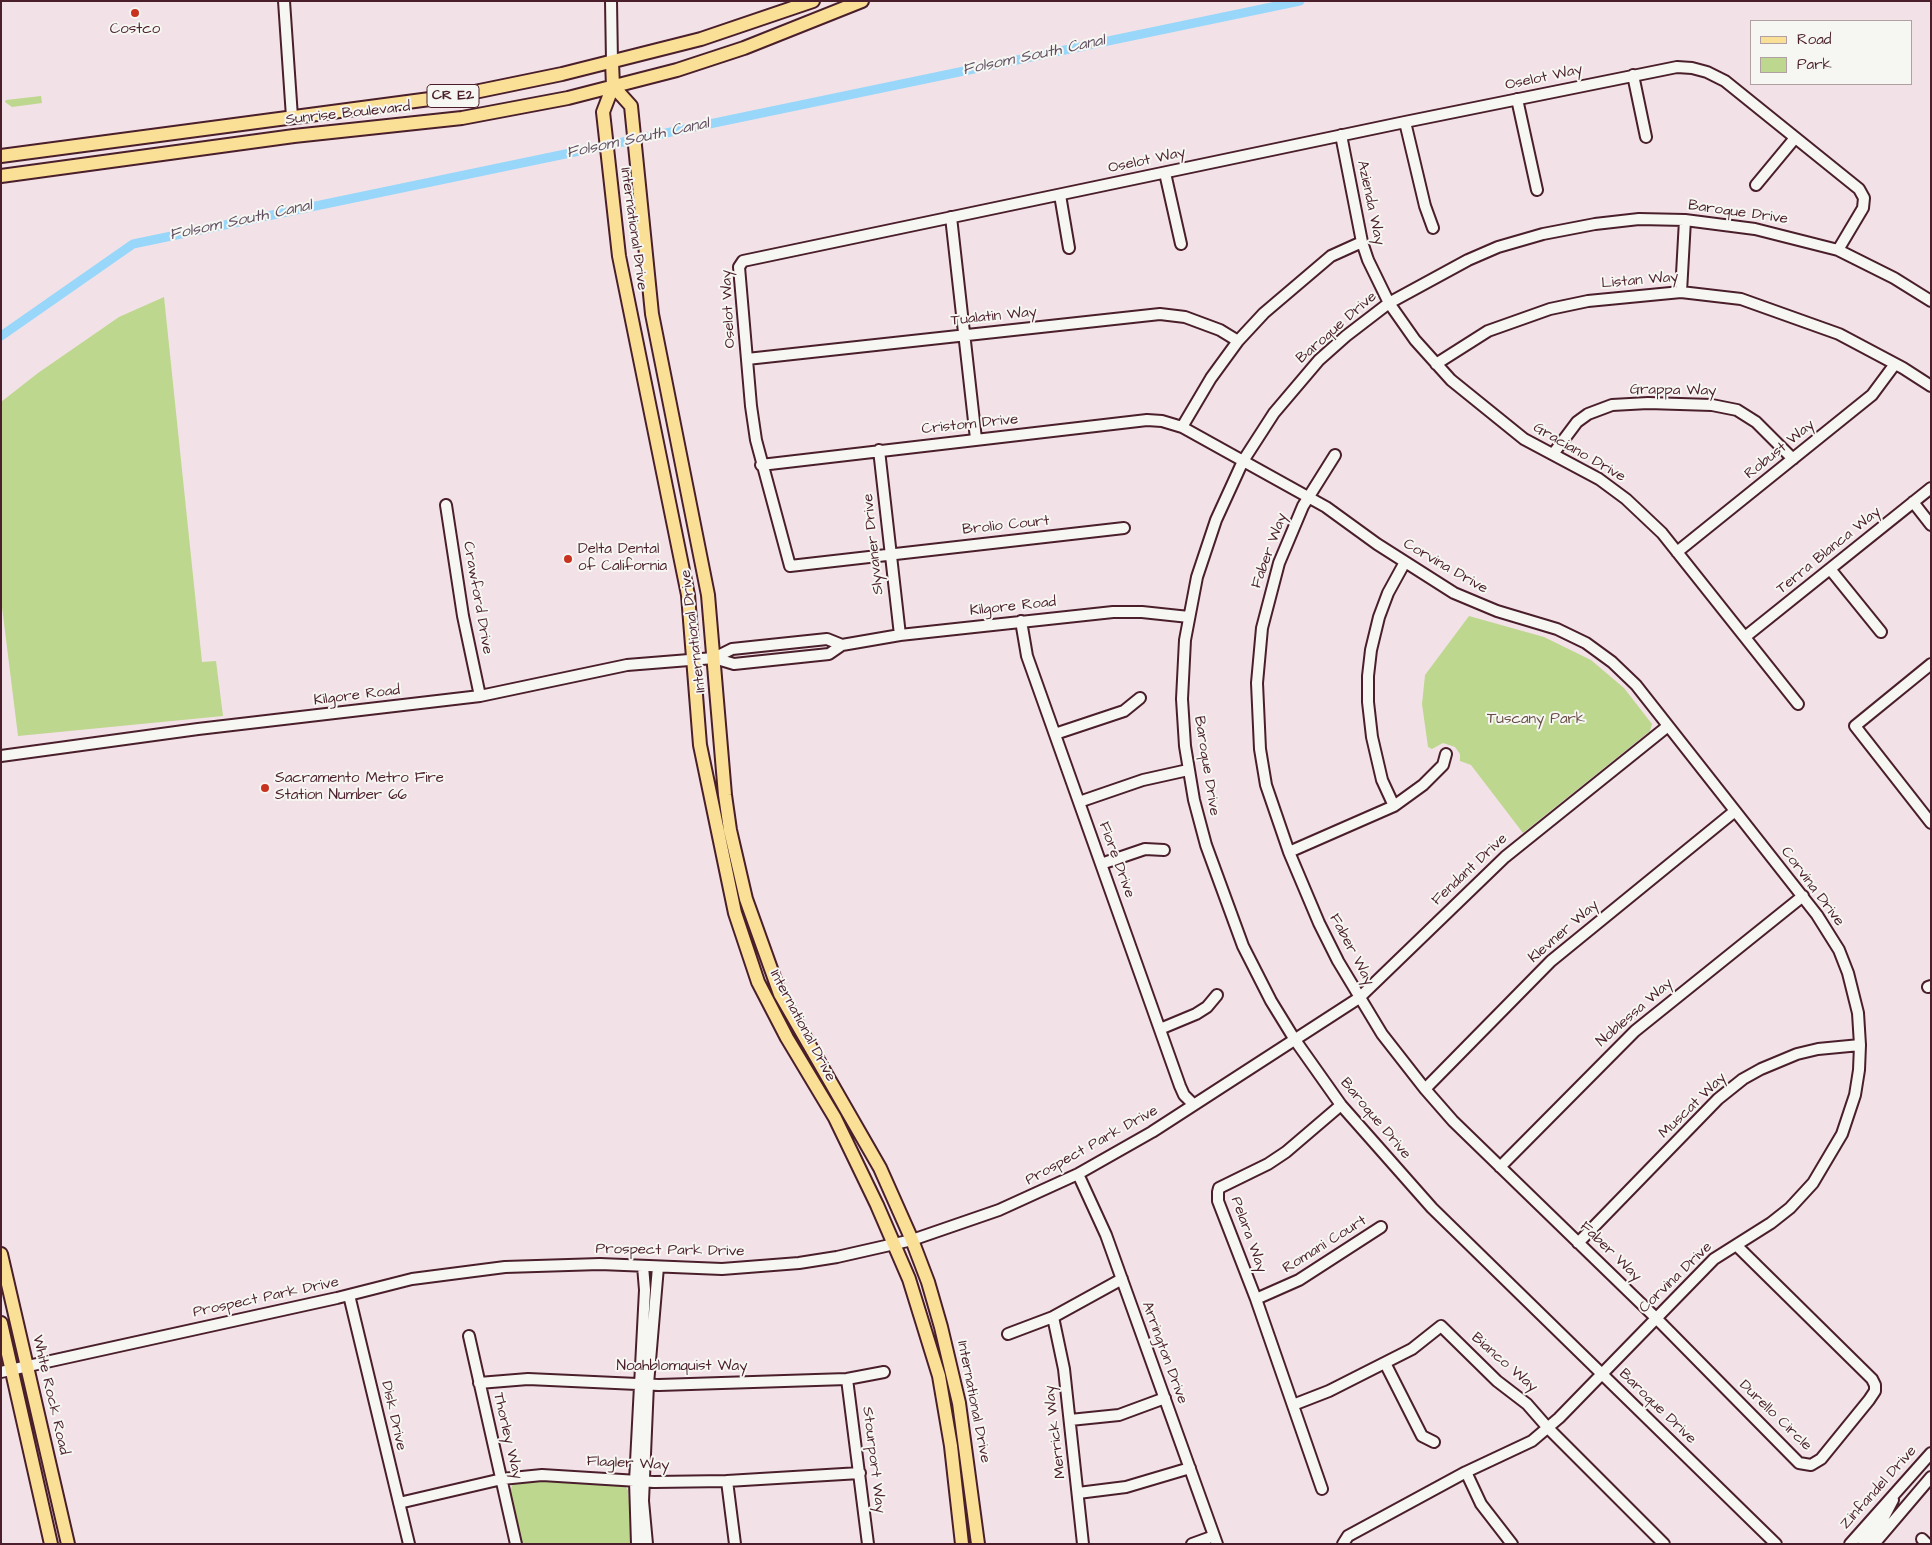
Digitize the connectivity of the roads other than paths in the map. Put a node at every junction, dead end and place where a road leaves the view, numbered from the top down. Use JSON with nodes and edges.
{"nodes":[{"id":1,"x":284,"y":1,"type":"edge"},
{"id":2,"x":611,"y":1,"type":"edge"},
{"id":3,"x":813,"y":1,"type":"edge"},
{"id":4,"x":862,"y":1,"type":"edge"},
{"id":5,"x":612,"y":62,"type":"junction"},
{"id":6,"x":1633,"y":75,"type":"junction"},
{"id":7,"x":613,"y":86,"type":"junction"},
{"id":8,"x":1517,"y":99,"type":"junction"},
{"id":9,"x":292,"y":117,"type":"junction"},
{"id":10,"x":1405,"y":122,"type":"junction"},
{"id":11,"x":1341,"y":135,"type":"junction"},
{"id":12,"x":1646,"y":138,"type":"dead end"},
{"id":13,"x":1795,"y":138,"type":"junction"},
{"id":14,"x":245,"y":143,"type":"junction"},
{"id":15,"x":1,"y":156,"type":"edge"},
{"id":16,"x":1165,"y":173,"type":"junction"},
{"id":17,"x":1,"y":176,"type":"edge"},
{"id":18,"x":1756,"y":185,"type":"dead end"},
{"id":19,"x":1538,"y":190,"type":"dead end"},
{"id":20,"x":1060,"y":195,"type":"junction"},
{"id":21,"x":951,"y":217,"type":"junction"},
{"id":22,"x":1685,"y":220,"type":"junction"},
{"id":23,"x":1433,"y":228,"type":"dead end"},
{"id":24,"x":1362,"y":242,"type":"junction"},
{"id":25,"x":1181,"y":244,"type":"dead end"},
{"id":26,"x":1069,"y":248,"type":"dead end"},
{"id":27,"x":1838,"y":250,"type":"junction"},
{"id":28,"x":1681,"y":292,"type":"junction"},
{"id":29,"x":1931,"y":300,"type":"edge"},
{"id":30,"x":1389,"y":303,"type":"junction"},
{"id":31,"x":965,"y":336,"type":"junction"},
{"id":32,"x":1238,"y":341,"type":"junction"},
{"id":33,"x":747,"y":359,"type":"junction"},
{"id":34,"x":1436,"y":364,"type":"junction"},
{"id":35,"x":1894,"y":364,"type":"junction"},
{"id":36,"x":1931,"y":386,"type":"edge"},
{"id":37,"x":1182,"y":427,"type":"junction"},
{"id":38,"x":976,"y":439,"type":"junction"},
{"id":39,"x":879,"y":450,"type":"junction"},
{"id":40,"x":1553,"y":454,"type":"junction"},
{"id":41,"x":1336,"y":455,"type":"dead end"},
{"id":42,"x":1793,"y":459,"type":"junction"},
{"id":43,"x":1243,"y":461,"type":"junction"},
{"id":44,"x":761,"y":465,"type":"junction"},
{"id":45,"x":1931,"y":488,"type":"edge"},
{"id":46,"x":1308,"y":497,"type":"junction"},
{"id":47,"x":1913,"y":502,"type":"junction"},
{"id":48,"x":446,"y":506,"type":"dead end"},
{"id":49,"x":1931,"y":524,"type":"edge"},
{"id":50,"x":1124,"y":528,"type":"dead end"},
{"id":51,"x":1677,"y":552,"type":"junction"},
{"id":52,"x":891,"y":554,"type":"junction"},
{"id":53,"x":1405,"y":562,"type":"junction"},
{"id":54,"x":1830,"y":570,"type":"junction"},
{"id":55,"x":1189,"y":617,"type":"junction"},
{"id":56,"x":1021,"y":621,"type":"junction"},
{"id":57,"x":1881,"y":632,"type":"dead end"},
{"id":58,"x":900,"y":635,"type":"junction"},
{"id":59,"x":1745,"y":637,"type":"junction"},
{"id":60,"x":842,"y":644,"type":"junction"},
{"id":61,"x":714,"y":658,"type":"junction"},
{"id":62,"x":693,"y":660,"type":"junction"},
{"id":63,"x":1931,"y":664,"type":"edge"},
{"id":64,"x":480,"y":696,"type":"junction"},
{"id":65,"x":1140,"y":698,"type":"dead end"},
{"id":66,"x":1798,"y":704,"type":"dead end"},
{"id":67,"x":1668,"y":726,"type":"junction"},
{"id":68,"x":1055,"y":734,"type":"junction"},
{"id":69,"x":1446,"y":754,"type":"dead end"},
{"id":70,"x":1,"y":756,"type":"edge"},
{"id":71,"x":1188,"y":770,"type":"junction"},
{"id":72,"x":1079,"y":802,"type":"junction"},
{"id":73,"x":1394,"y":806,"type":"junction"},
{"id":74,"x":1735,"y":811,"type":"junction"},
{"id":75,"x":1931,"y":823,"type":"edge"},
{"id":76,"x":1164,"y":850,"type":"dead end"},
{"id":77,"x":1289,"y":852,"type":"junction"},
{"id":78,"x":1101,"y":864,"type":"junction"},
{"id":79,"x":728,"y":885,"type":"junction"},
{"id":80,"x":1802,"y":896,"type":"junction"},
{"id":81,"x":747,"y":950,"type":"junction"},
{"id":82,"x":765,"y":954,"type":"junction"},
{"id":83,"x":1218,"y":995,"type":"dead end"},
{"id":84,"x":1360,"y":998,"type":"junction"},
{"id":85,"x":793,"y":1020,"type":"junction"},
{"id":86,"x":1160,"y":1029,"type":"junction"},
{"id":87,"x":1295,"y":1040,"type":"junction"},
{"id":88,"x":1860,"y":1045,"type":"junction"},
{"id":89,"x":1425,"y":1089,"type":"junction"},
{"id":90,"x":1194,"y":1105,"type":"junction"},
{"id":91,"x":1341,"y":1105,"type":"junction"},
{"id":92,"x":1500,"y":1167,"type":"junction"},
{"id":93,"x":1078,"y":1174,"type":"junction"},
{"id":94,"x":1382,"y":1227,"type":"dead end"},
{"id":95,"x":912,"y":1240,"type":"junction"},
{"id":96,"x":1578,"y":1243,"type":"junction"},
{"id":97,"x":894,"y":1244,"type":"junction"},
{"id":98,"x":1736,"y":1245,"type":"junction"},
{"id":99,"x":1,"y":1254,"type":"edge"},
{"id":100,"x":643,"y":1266,"type":"junction"},
{"id":101,"x":658,"y":1267,"type":"junction"},
{"id":102,"x":1122,"y":1279,"type":"junction"},
{"id":103,"x":349,"y":1295,"type":"junction"},
{"id":104,"x":1256,"y":1299,"type":"junction"},
{"id":105,"x":1053,"y":1317,"type":"junction"},
{"id":106,"x":1656,"y":1318,"type":"junction"},
{"id":107,"x":1,"y":1323,"type":"edge"},
{"id":108,"x":1008,"y":1334,"type":"dead end"},
{"id":109,"x":469,"y":1336,"type":"dead end"},
{"id":110,"x":1385,"y":1363,"type":"junction"},
{"id":111,"x":26,"y":1367,"type":"junction"},
{"id":112,"x":7,"y":1370,"type":"edge"},
{"id":113,"x":884,"y":1372,"type":"dead end"},
{"id":114,"x":1602,"y":1374,"type":"junction"},
{"id":115,"x":847,"y":1379,"type":"junction"},
{"id":116,"x":480,"y":1383,"type":"junction"},
{"id":117,"x":644,"y":1384,"type":"junction"},
{"id":118,"x":1165,"y":1398,"type":"junction"},
{"id":119,"x":1294,"y":1405,"type":"junction"},
{"id":120,"x":1070,"y":1420,"type":"junction"},
{"id":121,"x":1548,"y":1428,"type":"junction"},
{"id":122,"x":1434,"y":1442,"type":"dead end"},
{"id":123,"x":1931,"y":1453,"type":"edge"},
{"id":124,"x":1190,"y":1468,"type":"junction"},
{"id":125,"x":1466,"y":1472,"type":"junction"},
{"id":126,"x":860,"y":1474,"type":"junction"},
{"id":127,"x":1931,"y":1478,"type":"edge"},
{"id":128,"x":502,"y":1480,"type":"junction"},
{"id":129,"x":639,"y":1481,"type":"junction"},
{"id":130,"x":727,"y":1481,"type":"junction"},
{"id":131,"x":1322,"y":1490,"type":"dead end"},
{"id":132,"x":1898,"y":1490,"type":"junction"},
{"id":133,"x":1078,"y":1493,"type":"junction"},
{"id":134,"x":398,"y":1503,"type":"junction"},
{"id":135,"x":1215,"y":1540,"type":"edge"},
{"id":136,"x":51,"y":1544,"type":"edge"},
{"id":137,"x":68,"y":1544,"type":"edge"},
{"id":138,"x":409,"y":1544,"type":"edge"},
{"id":139,"x":516,"y":1544,"type":"edge"},
{"id":140,"x":637,"y":1544,"type":"edge"},
{"id":141,"x":648,"y":1544,"type":"edge"},
{"id":142,"x":735,"y":1544,"type":"edge"},
{"id":143,"x":868,"y":1544,"type":"edge"},
{"id":144,"x":962,"y":1544,"type":"edge"},
{"id":145,"x":978,"y":1544,"type":"edge"},
{"id":146,"x":1083,"y":1544,"type":"edge"},
{"id":147,"x":1192,"y":1544,"type":"edge"},
{"id":148,"x":1343,"y":1544,"type":"edge"},
{"id":149,"x":1512,"y":1544,"type":"edge"},
{"id":150,"x":1664,"y":1544,"type":"edge"},
{"id":151,"x":1776,"y":1544,"type":"edge"},
{"id":152,"x":1850,"y":1544,"type":"edge"},
{"id":153,"x":1863,"y":1544,"type":"edge"},
{"id":154,"x":1874,"y":1544,"type":"edge"}],
"edges":[{"from":1,"to":9,"type":"street"},
{"from":2,"to":5,"type":"street"},
{"from":3,"to":5,"type":"main road","name":"Sunrise Boulevard","number":"CR E2"},
{"from":4,"to":7,"type":"main road","name":"Sunrise Boulevard","number":"CR E2"},
{"from":5,"to":7,"type":"main road"},
{"from":5,"to":9,"type":"main road","name":"Sunrise Boulevard","number":"CR E2"},
{"from":6,"to":8,"type":"street","name":"Oselot Way"},
{"from":6,"to":12,"type":"street"},
{"from":6,"to":13,"type":"street","name":"Oselot Way"},
{"from":7,"to":14,"type":"main road","name":"Sunrise Boulevard","number":"CR E2"},
{"from":7,"to":61,"type":"main road","name":"International Drive"},
{"from":7,"to":62,"type":"main road","name":"International Drive"},
{"from":8,"to":10,"type":"street","name":"Oselot Way"},
{"from":8,"to":19,"type":"street"},
{"from":9,"to":14,"type":"main road"},
{"from":9,"to":15,"type":"main road","name":"Sunrise Boulevard","number":"CR E2"},
{"from":10,"to":11,"type":"street","name":"Oselot Way"},
{"from":10,"to":23,"type":"street"},
{"from":11,"to":16,"type":"street","name":"Oselot Way"},
{"from":11,"to":24,"type":"street","name":"Azienda Way"},
{"from":13,"to":18,"type":"street"},
{"from":13,"to":27,"type":"street","name":"Oselot Way"},
{"from":14,"to":17,"type":"main road","name":"Sunrise Boulevard","number":"CR E2"},
{"from":16,"to":20,"type":"street","name":"Oselot Way"},
{"from":16,"to":25,"type":"street"},
{"from":20,"to":21,"type":"street","name":"Oselot Way"},
{"from":20,"to":26,"type":"street"},
{"from":21,"to":31,"type":"street"},
{"from":21,"to":33,"type":"street","name":"Oselot Way"},
{"from":22,"to":27,"type":"street","name":"Baroque Drive"},
{"from":22,"to":28,"type":"street"},
{"from":22,"to":30,"type":"street","name":"Baroque Drive"},
{"from":24,"to":30,"type":"street","name":"Azienda Way"},
{"from":24,"to":32,"type":"street"},
{"from":27,"to":29,"type":"street","name":"Baroque Drive"},
{"from":28,"to":34,"type":"street","name":"Listan Way"},
{"from":28,"to":35,"type":"street","name":"Listan Way"},
{"from":30,"to":34,"type":"street","name":"Graciano Drive"},
{"from":30,"to":43,"type":"street","name":"Baroque Drive"},
{"from":31,"to":32,"type":"street","name":"Tualatin Way"},
{"from":31,"to":33,"type":"street","name":"Tualatin Way"},
{"from":31,"to":38,"type":"street"},
{"from":32,"to":37,"type":"street"},
{"from":33,"to":44,"type":"street","name":"Oselot Way"},
{"from":34,"to":40,"type":"street","name":"Graciano Drive"},
{"from":35,"to":36,"type":"street","name":"Listan Way"},
{"from":35,"to":42,"type":"street","name":"Robust Way"},
{"from":37,"to":38,"type":"street","name":"Cristom Drive"},
{"from":37,"to":43,"type":"street","name":"Corvina Drive"},
{"from":38,"to":39,"type":"street","name":"Cristom Drive"},
{"from":39,"to":44,"type":"street","name":"Cristom Drive"},
{"from":39,"to":52,"type":"street","name":"Slyvaner Drive"},
{"from":40,"to":42,"type":"street","name":"Grappa Way"},
{"from":40,"to":51,"type":"street","name":"Graciano Drive"},
{"from":41,"to":46,"type":"street","name":"Faber Way"},
{"from":42,"to":51,"type":"street","name":"Robust Way"},
{"from":43,"to":46,"type":"street","name":"Corvina Drive"},
{"from":43,"to":55,"type":"street","name":"Baroque Drive"},
{"from":44,"to":52,"type":"street","name":"Oselot Way"},
{"from":45,"to":47,"type":"street","name":"Terra Blanca Way"},
{"from":46,"to":53,"type":"street","name":"Corvina Drive"},
{"from":46,"to":77,"type":"street","name":"Faber Way"},
{"from":47,"to":49,"type":"street"},
{"from":47,"to":54,"type":"street","name":"Terra Blanca Way"},
{"from":48,"to":64,"type":"street","name":"Crawford Drive"},
{"from":50,"to":52,"type":"street","name":"Brolio Court"},
{"from":51,"to":59,"type":"street","name":"Graciano Drive"},
{"from":52,"to":58,"type":"street","name":"Slyvaner Drive"},
{"from":53,"to":67,"type":"street","name":"Corvina Drive"},
{"from":53,"to":73,"type":"street"},
{"from":54,"to":57,"type":"street"},
{"from":54,"to":59,"type":"street","name":"Terra Blanca Way"},
{"from":55,"to":56,"type":"street","name":"Kilgore Road"},
{"from":55,"to":71,"type":"street","name":"Baroque Drive"},
{"from":56,"to":58,"type":"street","name":"Kilgore Road"},
{"from":56,"to":68,"type":"street","name":"Fiore Drive"},
{"from":58,"to":60,"type":"street","name":"Kilgore Road"},
{"from":59,"to":66,"type":"street","name":"Graciano Drive"},
{"from":60,"to":61,"type":"street","name":"Kilgore Road"},
{"from":60,"to":61,"type":"street","name":"Kilgore Road"},
{"from":61,"to":62,"type":"street","name":"Kilgore Road"},
{"from":61,"to":82,"type":"main road","name":"International Drive"},
{"from":62,"to":64,"type":"street","name":"Kilgore Road"},
{"from":62,"to":79,"type":"main road","name":"International Drive"},
{"from":63,"to":75,"type":"street"},
{"from":64,"to":70,"type":"street","name":"Kilgore Road"},
{"from":65,"to":68,"type":"street"},
{"from":67,"to":74,"type":"street","name":"Corvina Drive"},
{"from":67,"to":84,"type":"street","name":"Fendant Drive"},
{"from":68,"to":72,"type":"street","name":"Fiore Drive"},
{"from":69,"to":73,"type":"street"},
{"from":71,"to":72,"type":"street"},
{"from":71,"to":87,"type":"street","name":"Baroque Drive"},
{"from":72,"to":78,"type":"street","name":"Fiore Drive"},
{"from":73,"to":77,"type":"street"},
{"from":74,"to":80,"type":"street","name":"Corvina Drive"},
{"from":74,"to":89,"type":"street","name":"Klevner Way"},
{"from":76,"to":78,"type":"street"},
{"from":77,"to":84,"type":"street","name":"Faber Way"},
{"from":78,"to":86,"type":"street","name":"Fiore Drive"},
{"from":79,"to":81,"type":"main road","name":"International Drive"},
{"from":79,"to":82,"type":"main road"},
{"from":80,"to":88,"type":"street","name":"Corvina Drive"},
{"from":80,"to":92,"type":"street","name":"Noblessa Way"},
{"from":81,"to":85,"type":"main road"},
{"from":81,"to":97,"type":"main road","name":"International Drive"},
{"from":82,"to":85,"type":"main road","name":"International Drive"},
{"from":83,"to":86,"type":"street"},
{"from":84,"to":87,"type":"street","name":"Fendant Drive"},
{"from":84,"to":89,"type":"street","name":"Faber Way"},
{"from":85,"to":95,"type":"main road","name":"International Drive"},
{"from":86,"to":90,"type":"street","name":"Fiore Drive"},
{"from":87,"to":90,"type":"street","name":"Prospect Park Drive"},
{"from":87,"to":91,"type":"street","name":"Baroque Drive"},
{"from":88,"to":96,"type":"street","name":"Muscat Way"},
{"from":88,"to":98,"type":"street","name":"Corvina Drive"},
{"from":89,"to":92,"type":"street","name":"Faber Way"},
{"from":90,"to":93,"type":"street","name":"Prospect Park Drive"},
{"from":91,"to":104,"type":"street","name":"Pelara Way"},
{"from":91,"to":114,"type":"street","name":"Baroque Drive"},
{"from":92,"to":96,"type":"street","name":"Faber Way"},
{"from":93,"to":95,"type":"street","name":"Prospect Park Drive"},
{"from":93,"to":102,"type":"street","name":"Arrington Drive"},
{"from":94,"to":104,"type":"street","name":"Romani Court"},
{"from":95,"to":97,"type":"street","name":"Prospect Park Drive"},
{"from":95,"to":145,"type":"main road","name":"International Drive"},
{"from":96,"to":106,"type":"street","name":"Faber Way"},
{"from":97,"to":101,"type":"street","name":"Prospect Park Drive"},
{"from":97,"to":144,"type":"main road","name":"International Drive"},
{"from":98,"to":106,"type":"street","name":"Corvina Drive"},
{"from":98,"to":106,"type":"street","name":"Durello Circle"},
{"from":99,"to":111,"type":"main road","name":"White Rock Road"},
{"from":100,"to":101,"type":"street","name":"Prospect Park Drive"},
{"from":100,"to":103,"type":"street","name":"Prospect Park Drive"},
{"from":100,"to":117,"type":"street"},
{"from":101,"to":117,"type":"street"},
{"from":102,"to":105,"type":"street"},
{"from":102,"to":118,"type":"street","name":"Arrington Drive"},
{"from":103,"to":111,"type":"street","name":"Prospect Park Drive"},
{"from":103,"to":134,"type":"street","name":"Disk Drive"},
{"from":104,"to":119,"type":"street","name":"Pelara Way"},
{"from":105,"to":108,"type":"street"},
{"from":105,"to":120,"type":"street","name":"Merrick Way"},
{"from":106,"to":114,"type":"street","name":"Corvina Drive"},
{"from":107,"to":112,"type":"main road","name":"White Rock Road"},
{"from":109,"to":116,"type":"street","name":"Thorley Way"},
{"from":110,"to":119,"type":"street","name":"Bianco Way"},
{"from":110,"to":121,"type":"street","name":"Bianco Way"},
{"from":110,"to":122,"type":"street"},
{"from":111,"to":112,"type":"street","name":"Prospect Park Drive"},
{"from":111,"to":137,"type":"main road","name":"White Rock Road"},
{"from":112,"to":136,"type":"main road","name":"White Rock Road"},
{"from":113,"to":115,"type":"street","name":"Noahblomquist Way"},
{"from":114,"to":121,"type":"street","name":"Corvina Drive"},
{"from":114,"to":151,"type":"street","name":"Baroque Drive"},
{"from":115,"to":117,"type":"street","name":"Noahblomquist Way"},
{"from":115,"to":126,"type":"street","name":"Stourport Way"},
{"from":116,"to":117,"type":"street","name":"Noahblomquist Way"},
{"from":116,"to":128,"type":"street","name":"Thorley Way"},
{"from":117,"to":129,"type":"street"},
{"from":118,"to":120,"type":"street"},
{"from":118,"to":124,"type":"street","name":"Arrington Drive"},
{"from":119,"to":131,"type":"street","name":"Pelara Way"},
{"from":120,"to":133,"type":"street","name":"Merrick Way"},
{"from":121,"to":125,"type":"street","name":"Corvina Drive"},
{"from":121,"to":150,"type":"street","name":"Bianco Way"},
{"from":123,"to":132,"type":"street","name":"Zinfandel Drive"},
{"from":124,"to":133,"type":"street"},
{"from":124,"to":135,"type":"street","name":"Arrington Drive"},
{"from":125,"to":148,"type":"street","name":"Corvina Drive"},
{"from":125,"to":149,"type":"street"},
{"from":126,"to":130,"type":"street","name":"Flagler Way"},
{"from":126,"to":143,"type":"street","name":"Stourport Way"},
{"from":127,"to":154,"type":"street","name":"Zinfandel Drive"},
{"from":128,"to":129,"type":"street","name":"Flagler Way"},
{"from":128,"to":134,"type":"street","name":"Flagler Way"},
{"from":128,"to":139,"type":"street","name":"Thorley Way"},
{"from":129,"to":130,"type":"street","name":"Flagler Way"},
{"from":129,"to":140,"type":"street"},
{"from":129,"to":141,"type":"street"},
{"from":130,"to":142,"type":"street"},
{"from":132,"to":152,"type":"street","name":"Zinfandel Drive"},
{"from":132,"to":153,"type":"street"},
{"from":133,"to":146,"type":"street","name":"Merrick Way"},
{"from":134,"to":138,"type":"street","name":"Disk Drive"},
{"from":135,"to":147,"type":"street"}]}
